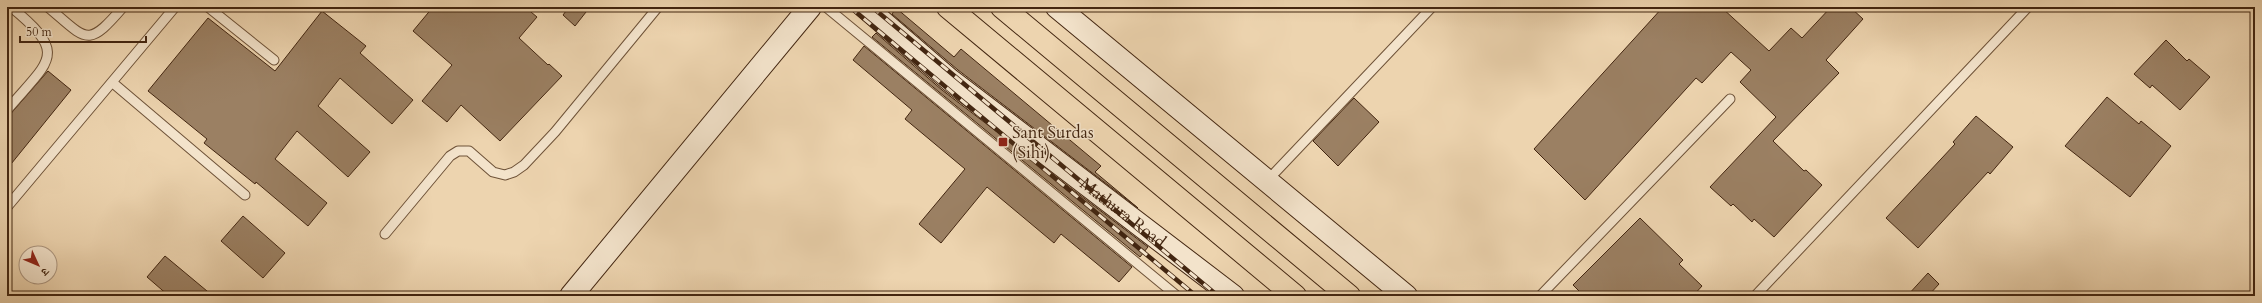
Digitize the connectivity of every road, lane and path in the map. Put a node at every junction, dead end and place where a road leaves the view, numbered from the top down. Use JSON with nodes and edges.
{"nodes":[{"id":1,"x":11,"y":7,"type":"edge"},
{"id":2,"x":48,"y":7,"type":"edge"},
{"id":3,"x":123,"y":7,"type":"edge"},
{"id":4,"x":175,"y":7,"type":"edge"},
{"id":5,"x":208,"y":7,"type":"edge"},
{"id":6,"x":658,"y":7,"type":"edge"},
{"id":7,"x":810,"y":7,"type":"edge"},
{"id":8,"x":826,"y":7,"type":"edge"},
{"id":9,"x":865,"y":7,"type":"edge"},
{"id":10,"x":948,"y":7,"type":"edge"},
{"id":11,"x":1002,"y":7,"type":"edge"},
{"id":12,"x":1057,"y":7,"type":"edge"},
{"id":13,"x":1432,"y":7,"type":"edge"},
{"id":14,"x":2028,"y":7,"type":"edge"},
{"id":15,"x":274,"y":60,"type":"dead end"},
{"id":16,"x":113,"y":83,"type":"junction"},
{"id":17,"x":1730,"y":99,"type":"dead end"},
{"id":18,"x":7,"y":110,"type":"edge"},
{"id":19,"x":1267,"y":181,"type":"junction"},
{"id":20,"x":245,"y":195,"type":"dead end"},
{"id":21,"x":7,"y":207,"type":"edge"},
{"id":22,"x":385,"y":234,"type":"dead end"},
{"id":23,"x":571,"y":296,"type":"edge"},
{"id":24,"x":1177,"y":296,"type":"edge"},
{"id":25,"x":1233,"y":296,"type":"edge"},
{"id":26,"x":1295,"y":296,"type":"edge"},
{"id":27,"x":1349,"y":296,"type":"edge"},
{"id":28,"x":1406,"y":296,"type":"edge"},
{"id":29,"x":1540,"y":296,"type":"edge"},
{"id":30,"x":1755,"y":296,"type":"edge"}],
"edges":[{"from":1,"to":18,"type":"lane"},
{"from":2,"to":3,"type":"lane"},
{"from":4,"to":16,"type":"lane"},
{"from":5,"to":15,"type":"lane"},
{"from":6,"to":22,"type":"lane"},
{"from":7,"to":23,"type":"main road"},
{"from":8,"to":24,"type":"lane"},
{"from":9,"to":25,"type":"main road","name":"Mathura Road"},
{"from":10,"to":26,"type":"highway"},
{"from":11,"to":27,"type":"highway"},
{"from":12,"to":19,"type":"main road"},
{"from":13,"to":19,"type":"lane"},
{"from":14,"to":30,"type":"lane"},
{"from":16,"to":20,"type":"lane"},
{"from":16,"to":21,"type":"lane"},
{"from":17,"to":29,"type":"lane"},
{"from":19,"to":28,"type":"main road"}]}
